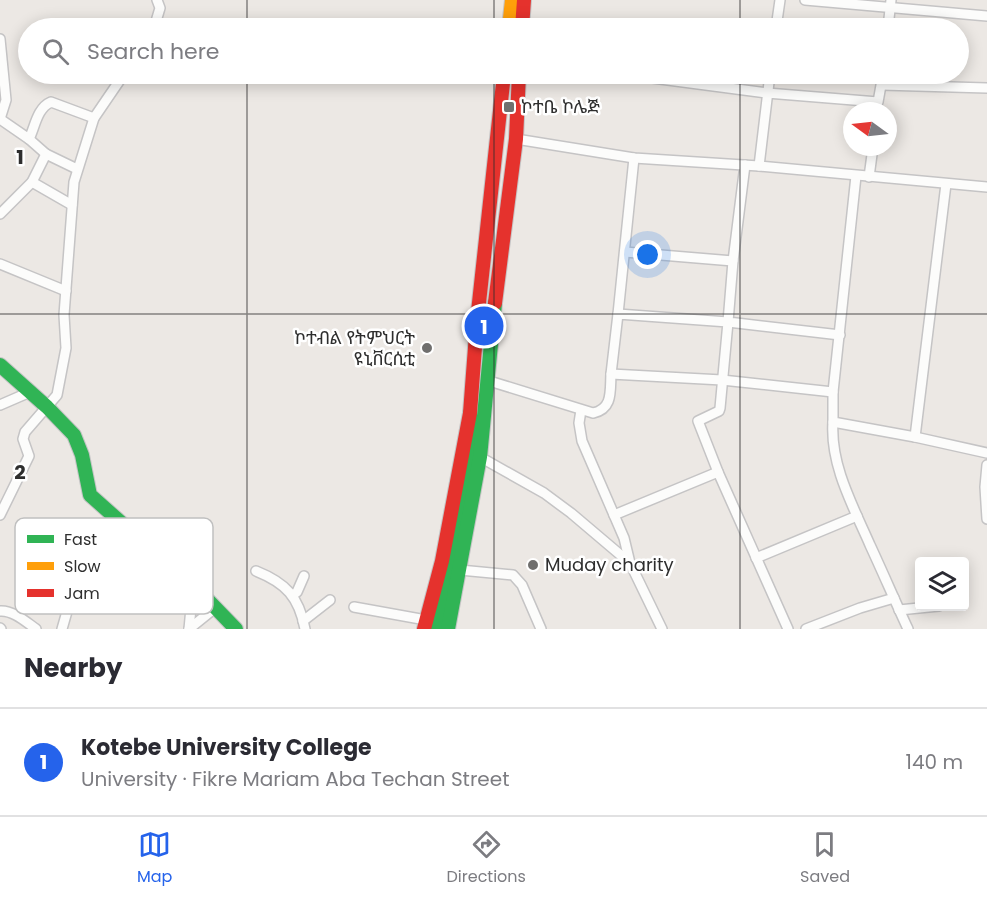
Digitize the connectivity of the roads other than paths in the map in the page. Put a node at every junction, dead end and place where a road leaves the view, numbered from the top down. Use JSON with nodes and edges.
{"nodes":[{"id":1,"x":512,"y":0,"type":"edge"},
{"id":2,"x":524,"y":0,"type":"edge"},
{"id":3,"x":780,"y":0,"type":"edge"},
{"id":4,"x":805,"y":0,"type":"edge"},
{"id":5,"x":160,"y":3,"type":"edge"},
{"id":6,"x":891,"y":4,"type":"edge"},
{"id":7,"x":987,"y":16,"type":"edge"},
{"id":8,"x":156,"y":18,"type":"edge"},
{"id":9,"x":510,"y":18,"type":"edge"},
{"id":10,"x":523,"y":18,"type":"edge"},
{"id":11,"x":777,"y":18,"type":"edge"},
{"id":12,"x":0,"y":39,"type":"edge"},
{"id":13,"x":117,"y":84,"type":"edge"},
{"id":14,"x":503,"y":84,"type":"edge"},
{"id":15,"x":519,"y":84,"type":"edge"},
{"id":16,"x":699,"y":84,"type":"edge"},
{"id":17,"x":769,"y":84,"type":"edge"},
{"id":18,"x":882,"y":85,"type":"joint"},
{"id":19,"x":987,"y":88,"type":"edge"},
{"id":20,"x":768,"y":93,"type":"junction"},
{"id":21,"x":844,"y":102,"type":"edge"},
{"id":22,"x":879,"y":102,"type":"edge"},
{"id":23,"x":94,"y":118,"type":"junction"},
{"id":24,"x":0,"y":119,"type":"edge"},
{"id":25,"x":29,"y":139,"type":"junction"},
{"id":26,"x":516,"y":139,"type":"junction"},
{"id":27,"x":46,"y":154,"type":"junction"},
{"id":28,"x":872,"y":156,"type":"edge"},
{"id":29,"x":634,"y":158,"type":"junction"},
{"id":30,"x":745,"y":165,"type":"junction"},
{"id":31,"x":759,"y":166,"type":"junction"},
{"id":32,"x":77,"y":169,"type":"junction"},
{"id":33,"x":856,"y":176,"type":"junction"},
{"id":34,"x":869,"y":177,"type":"junction"},
{"id":35,"x":32,"y":183,"type":"junction"},
{"id":36,"x":946,"y":184,"type":"junction"},
{"id":37,"x":987,"y":187,"type":"edge"},
{"id":38,"x":72,"y":205,"type":"junction"},
{"id":39,"x":0,"y":214,"type":"edge"},
{"id":40,"x":625,"y":252,"type":"junction"},
{"id":41,"x":733,"y":261,"type":"junction"},
{"id":42,"x":0,"y":264,"type":"edge"},
{"id":43,"x":66,"y":291,"type":"junction"},
{"id":44,"x":618,"y":314,"type":"junction"},
{"id":45,"x":728,"y":322,"type":"junction"},
{"id":46,"x":840,"y":335,"type":"junction"},
{"id":47,"x":0,"y":365,"type":"edge"},
{"id":48,"x":611,"y":374,"type":"junction"},
{"id":49,"x":486,"y":380,"type":"junction"},
{"id":50,"x":722,"y":380,"type":"junction"},
{"id":51,"x":30,"y":392,"type":"junction"},
{"id":52,"x":833,"y":392,"type":"junction"},
{"id":53,"x":0,"y":405,"type":"edge"},
{"id":54,"x":47,"y":407,"type":"junction"},
{"id":55,"x":581,"y":410,"type":"junction"},
{"id":56,"x":833,"y":422,"type":"junction"},
{"id":57,"x":915,"y":436,"type":"junction"},
{"id":58,"x":987,"y":453,"type":"edge"},
{"id":59,"x":480,"y":457,"type":"junction"},
{"id":60,"x":987,"y":465,"type":"edge"},
{"id":61,"x":718,"y":472,"type":"junction"},
{"id":62,"x":0,"y":515,"type":"edge"},
{"id":63,"x":614,"y":516,"type":"junction"},
{"id":64,"x":857,"y":516,"type":"junction"},
{"id":65,"x":116,"y":518,"type":"edge"},
{"id":66,"x":987,"y":519,"type":"edge"},
{"id":67,"x":756,"y":558,"type":"junction"},
{"id":68,"x":630,"y":563,"type":"junction"},
{"id":69,"x":460,"y":570,"type":"junction"},
{"id":70,"x":256,"y":571,"type":"dead end"},
{"id":71,"x":304,"y":576,"type":"dead end"},
{"id":72,"x":293,"y":595,"type":"junction"},
{"id":73,"x":894,"y":598,"type":"junction"},
{"id":74,"x":330,"y":600,"type":"dead end"},
{"id":75,"x":213,"y":607,"type":"edge"},
{"id":76,"x":354,"y":607,"type":"dead end"},
{"id":77,"x":915,"y":608,"type":"edge"},
{"id":78,"x":899,"y":609,"type":"junction"},
{"id":79,"x":0,"y":611,"type":"edge"},
{"id":80,"x":66,"y":614,"type":"edge"},
{"id":81,"x":190,"y":614,"type":"edge"},
{"id":82,"x":208,"y":614,"type":"edge"},
{"id":83,"x":304,"y":625,"type":"edge"},
{"id":84,"x":428,"y":626,"type":"edge"},
{"id":85,"x":36,"y":629,"type":"edge"},
{"id":86,"x":62,"y":629,"type":"edge"},
{"id":87,"x":189,"y":629,"type":"edge"},
{"id":88,"x":236,"y":629,"type":"edge"},
{"id":89,"x":448,"y":629,"type":"edge"},
{"id":90,"x":541,"y":629,"type":"edge"},
{"id":91,"x":662,"y":629,"type":"edge"},
{"id":92,"x":788,"y":629,"type":"edge"},
{"id":93,"x":806,"y":629,"type":"edge"},
{"id":94,"x":908,"y":629,"type":"edge"}],
"edges":[{"from":1,"to":9,"type":"main road"},
{"from":2,"to":10,"type":"main road"},
{"from":3,"to":11,"type":"street"},
{"from":4,"to":6,"type":"street"},
{"from":5,"to":8,"type":"street"},
{"from":6,"to":7,"type":"street"},
{"from":12,"to":24,"type":"street"},
{"from":13,"to":23,"type":"street"},
{"from":14,"to":84,"type":"main road"},
{"from":15,"to":26,"type":"main road"},
{"from":16,"to":20,"type":"street"},
{"from":17,"to":20,"type":"street"},
{"from":18,"to":19,"type":"street"},
{"from":18,"to":22,"type":"street"},
{"from":20,"to":21,"type":"street"},
{"from":20,"to":31,"type":"street"},
{"from":23,"to":25,"type":"street"},
{"from":23,"to":32,"type":"street"},
{"from":24,"to":25,"type":"street"},
{"from":25,"to":27,"type":"street"},
{"from":26,"to":29,"type":"street"},
{"from":26,"to":49,"type":"main road"},
{"from":27,"to":32,"type":"street"},
{"from":27,"to":35,"type":"street"},
{"from":28,"to":34,"type":"street"},
{"from":29,"to":30,"type":"street"},
{"from":29,"to":40,"type":"street"},
{"from":30,"to":31,"type":"street"},
{"from":30,"to":41,"type":"street"},
{"from":31,"to":33,"type":"street"},
{"from":32,"to":38,"type":"street"},
{"from":33,"to":34,"type":"street"},
{"from":33,"to":46,"type":"street"},
{"from":34,"to":36,"type":"street"},
{"from":35,"to":38,"type":"street"},
{"from":35,"to":39,"type":"street"},
{"from":36,"to":37,"type":"street"},
{"from":36,"to":57,"type":"street"},
{"from":38,"to":43,"type":"street"},
{"from":40,"to":41,"type":"street"},
{"from":40,"to":44,"type":"street"},
{"from":41,"to":45,"type":"street"},
{"from":42,"to":43,"type":"street"},
{"from":43,"to":54,"type":"street"},
{"from":44,"to":45,"type":"street"},
{"from":44,"to":48,"type":"street"},
{"from":45,"to":46,"type":"street"},
{"from":45,"to":50,"type":"street"},
{"from":46,"to":52,"type":"street"},
{"from":47,"to":51,"type":"main road"},
{"from":48,"to":50,"type":"street"},
{"from":48,"to":55,"type":"street"},
{"from":49,"to":55,"type":"street"},
{"from":49,"to":59,"type":"main road"},
{"from":50,"to":52,"type":"street"},
{"from":50,"to":61,"type":"street"},
{"from":51,"to":53,"type":"street"},
{"from":51,"to":54,"type":"main road"},
{"from":52,"to":56,"type":"street"},
{"from":54,"to":62,"type":"street"},
{"from":54,"to":65,"type":"main road"},
{"from":55,"to":63,"type":"street"},
{"from":56,"to":57,"type":"street"},
{"from":56,"to":64,"type":"street"},
{"from":57,"to":58,"type":"street"},
{"from":59,"to":68,"type":"street"},
{"from":59,"to":69,"type":"main road"},
{"from":60,"to":66,"type":"street"},
{"from":61,"to":63,"type":"street"},
{"from":61,"to":67,"type":"street"},
{"from":63,"to":68,"type":"street"},
{"from":64,"to":67,"type":"street"},
{"from":64,"to":73,"type":"street"},
{"from":67,"to":92,"type":"street"},
{"from":68,"to":91,"type":"street"},
{"from":69,"to":89,"type":"main road"},
{"from":69,"to":90,"type":"street"},
{"from":70,"to":72,"type":"street"},
{"from":71,"to":72,"type":"street"},
{"from":72,"to":83,"type":"street"},
{"from":73,"to":78,"type":"street"},
{"from":73,"to":93,"type":"street"},
{"from":74,"to":83,"type":"street"},
{"from":75,"to":88,"type":"main road"},
{"from":76,"to":84,"type":"street"},
{"from":77,"to":78,"type":"street"},
{"from":78,"to":94,"type":"street"},
{"from":79,"to":85,"type":"street"},
{"from":80,"to":86,"type":"street"},
{"from":81,"to":87,"type":"street"},
{"from":82,"to":87,"type":"street"}]}
